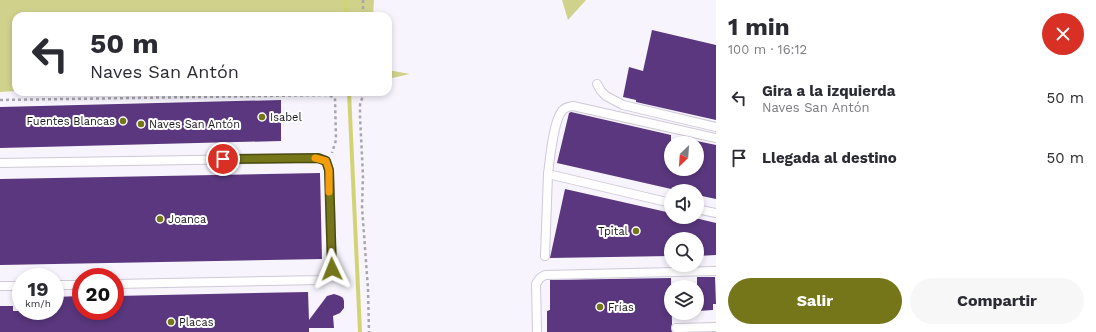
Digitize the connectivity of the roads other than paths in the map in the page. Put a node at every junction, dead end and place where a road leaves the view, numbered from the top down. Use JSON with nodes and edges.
{"nodes":[{"id":1,"x":597,"y":84,"type":"dead end"},
{"id":2,"x":716,"y":127,"type":"edge"},
{"id":3,"x":716,"y":138,"type":"edge"},
{"id":4,"x":0,"y":163,"type":"edge"},
{"id":5,"x":548,"y":174,"type":"junction"},
{"id":6,"x":664,"y":201,"type":"edge"},
{"id":7,"x":704,"y":210,"type":"edge"},
{"id":8,"x":716,"y":213,"type":"edge"},
{"id":9,"x":545,"y":256,"type":"dead end"},
{"id":10,"x":716,"y":271,"type":"edge"},
{"id":11,"x":124,"y":284,"type":"edge"},
{"id":12,"x":0,"y":286,"type":"edge"},
{"id":13,"x":12,"y":286,"type":"edge"},
{"id":14,"x":716,"y":327,"type":"edge"},
{"id":15,"x":676,"y":328,"type":"dead end"},
{"id":16,"x":537,"y":332,"type":"edge"}],
"edges":[{"from":1,"to":2,"type":"lane"},
{"from":3,"to":5,"type":"lane"},
{"from":4,"to":11,"type":"lane"},
{"from":5,"to":6,"type":"lane"},
{"from":5,"to":9,"type":"lane"},
{"from":7,"to":8,"type":"lane"},
{"from":10,"to":16,"type":"lane"},
{"from":12,"to":13,"type":"lane"},
{"from":14,"to":15,"type":"lane"}]}
